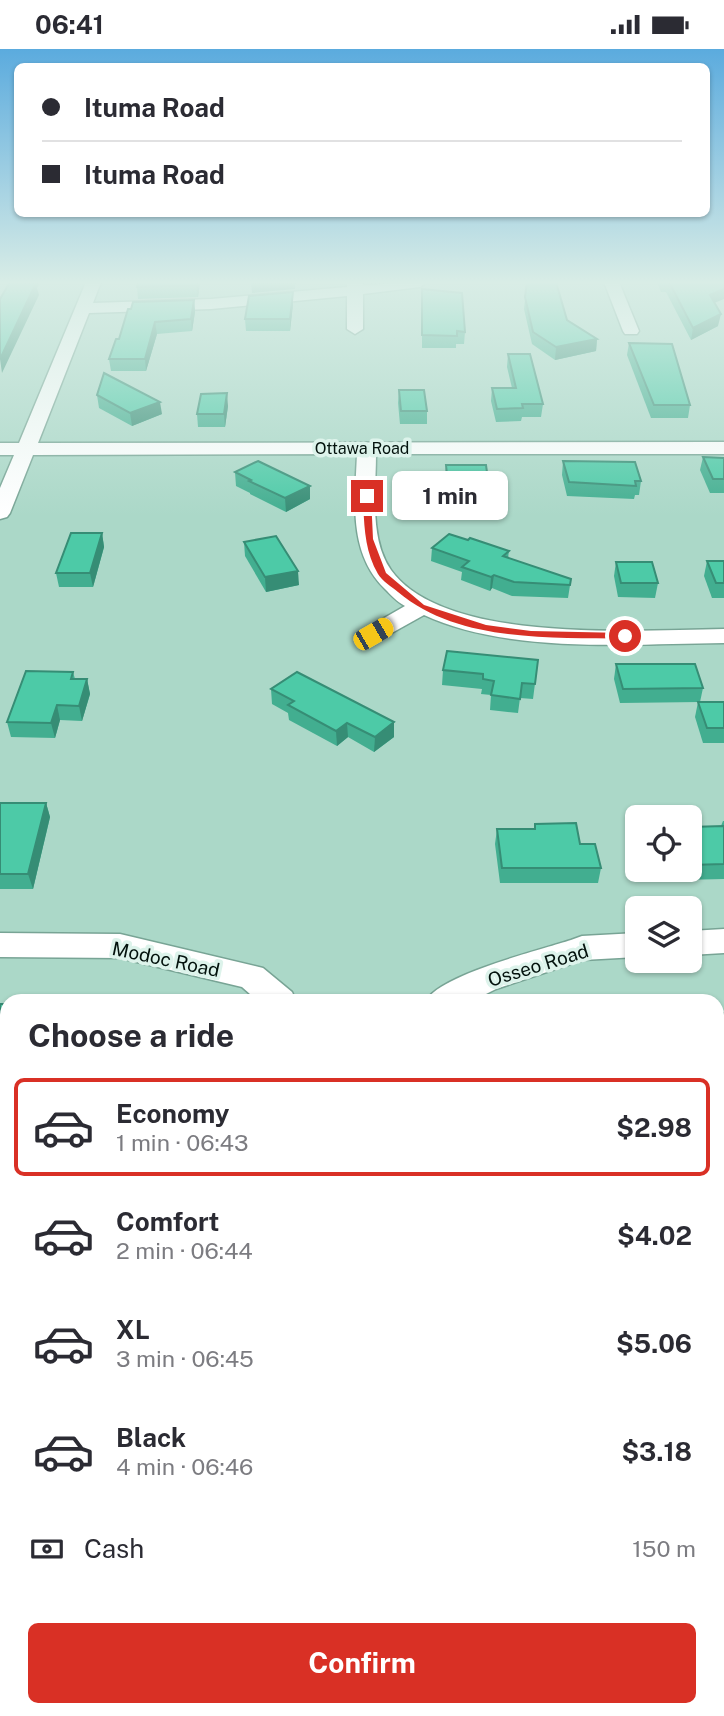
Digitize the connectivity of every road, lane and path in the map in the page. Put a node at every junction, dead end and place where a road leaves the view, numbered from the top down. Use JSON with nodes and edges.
{"nodes":[{"id":1,"x":63,"y":360,"type":"edge"},
{"id":2,"x":724,"y":448,"type":"edge"},
{"id":3,"x":0,"y":449,"type":"edge"},
{"id":4,"x":27,"y":449,"type":"junction"},
{"id":5,"x":367,"y":449,"type":"junction"},
{"id":6,"x":0,"y":513,"type":"edge"},
{"id":7,"x":421,"y":607,"type":"junction"},
{"id":8,"x":373,"y":634,"type":"dead end"},
{"id":9,"x":724,"y":636,"type":"edge"},
{"id":10,"x":724,"y":941,"type":"edge"},
{"id":11,"x":702,"y":942,"type":"edge"},
{"id":12,"x":0,"y":945,"type":"edge"},
{"id":13,"x":625,"y":946,"type":"edge"},
{"id":14,"x":272,"y":994,"type":"edge"},
{"id":15,"x":456,"y":994,"type":"edge"}],
"edges":[{"from":1,"to":4,"type":"street"},
{"from":2,"to":5,"type":"street","name":"Ottawa Road"},
{"from":3,"to":4,"type":"street","name":"Ottawa Road"},
{"from":4,"to":5,"type":"street","name":"Ottawa Road"},
{"from":4,"to":6,"type":"street"},
{"from":5,"to":7,"type":"street"},
{"from":7,"to":8,"type":"street"},
{"from":7,"to":9,"type":"street"},
{"from":10,"to":11,"type":"street"},
{"from":12,"to":14,"type":"street","name":"Modoc Road"},
{"from":13,"to":15,"type":"street","name":"Osseo Road"}]}
